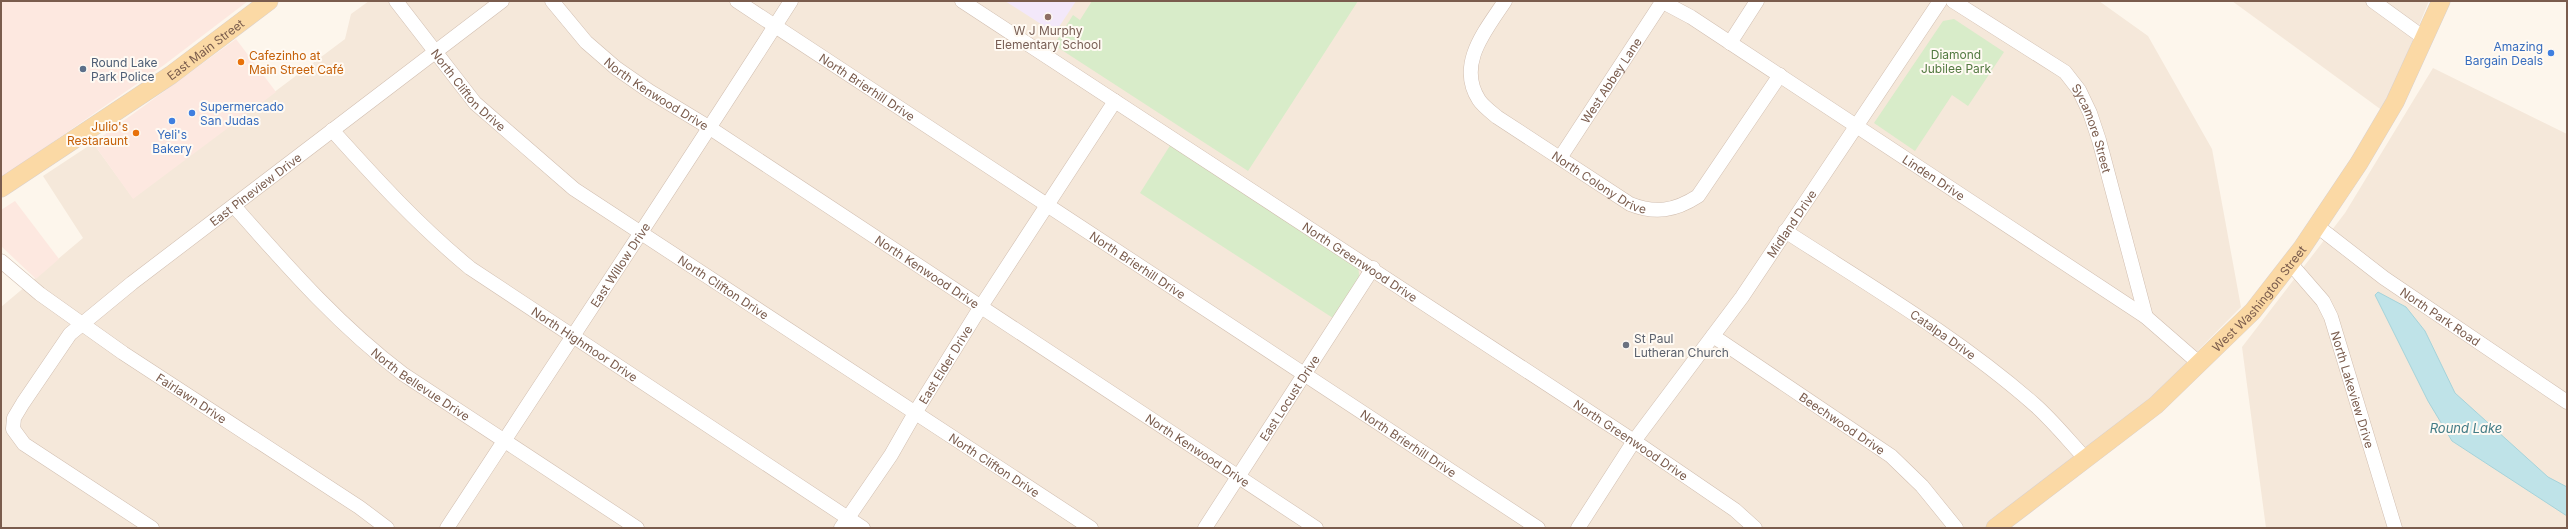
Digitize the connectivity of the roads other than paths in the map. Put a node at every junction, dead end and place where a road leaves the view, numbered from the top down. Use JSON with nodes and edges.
{"nodes":[{"id":1,"x":269,"y":1,"type":"edge"},
{"id":2,"x":396,"y":1,"type":"edge"},
{"id":3,"x":502,"y":1,"type":"edge"},
{"id":4,"x":552,"y":1,"type":"edge"},
{"id":5,"x":738,"y":1,"type":"edge"},
{"id":6,"x":791,"y":1,"type":"edge"},
{"id":7,"x":962,"y":1,"type":"edge"},
{"id":8,"x":1505,"y":1,"type":"edge"},
{"id":9,"x":1661,"y":1,"type":"edge"},
{"id":10,"x":1757,"y":1,"type":"edge"},
{"id":11,"x":1940,"y":1,"type":"edge"},
{"id":12,"x":1953,"y":1,"type":"edge"},
{"id":13,"x":2373,"y":1,"type":"edge"},
{"id":14,"x":2441,"y":1,"type":"edge"},
{"id":15,"x":775,"y":26,"type":"junction"},
{"id":16,"x":2424,"y":38,"type":"junction"},
{"id":17,"x":1730,"y":42,"type":"junction"},
{"id":18,"x":435,"y":52,"type":"junction"},
{"id":19,"x":1780,"y":75,"type":"junction"},
{"id":20,"x":1115,"y":101,"type":"junction"},
{"id":21,"x":1856,"y":126,"type":"junction"},
{"id":22,"x":710,"y":128,"type":"junction"},
{"id":23,"x":332,"y":130,"type":"junction"},
{"id":24,"x":1560,"y":158,"type":"junction"},
{"id":25,"x":1,"y":188,"type":"edge"},
{"id":26,"x":234,"y":206,"type":"junction"},
{"id":27,"x":1046,"y":206,"type":"junction"},
{"id":28,"x":2317,"y":226,"type":"junction"},
{"id":29,"x":1785,"y":231,"type":"junction"},
{"id":30,"x":640,"y":232,"type":"junction"},
{"id":31,"x":1,"y":261,"type":"edge"},
{"id":32,"x":2290,"y":263,"type":"junction"},
{"id":33,"x":1373,"y":268,"type":"junction"},
{"id":34,"x":980,"y":308,"type":"junction"},
{"id":35,"x":2146,"y":317,"type":"junction"},
{"id":36,"x":83,"y":324,"type":"junction"},
{"id":37,"x":572,"y":336,"type":"junction"},
{"id":38,"x":1713,"y":336,"type":"junction"},
{"id":39,"x":2200,"y":364,"type":"junction"},
{"id":40,"x":1304,"y":375,"type":"junction"},
{"id":41,"x":2567,"y":402,"type":"edge"},
{"id":42,"x":915,"y":413,"type":"junction"},
{"id":43,"x":504,"y":441,"type":"junction"},
{"id":44,"x":1634,"y":441,"type":"junction"},
{"id":45,"x":2085,"y":458,"type":"junction"},
{"id":46,"x":1238,"y":477,"type":"junction"},
{"id":47,"x":844,"y":523,"type":"edge"},
{"id":48,"x":152,"y":528,"type":"edge"},
{"id":49,"x":387,"y":528,"type":"edge"},
{"id":50,"x":447,"y":528,"type":"edge"},
{"id":51,"x":636,"y":528,"type":"edge"},
{"id":52,"x":863,"y":528,"type":"edge"},
{"id":53,"x":1091,"y":528,"type":"edge"},
{"id":54,"x":1205,"y":528,"type":"edge"},
{"id":55,"x":1316,"y":528,"type":"edge"},
{"id":56,"x":1538,"y":528,"type":"edge"},
{"id":57,"x":1578,"y":528,"type":"edge"},
{"id":58,"x":1755,"y":528,"type":"edge"},
{"id":59,"x":1956,"y":528,"type":"edge"},
{"id":60,"x":1995,"y":528,"type":"edge"},
{"id":61,"x":2395,"y":528,"type":"edge"}],
"edges":[{"from":1,"to":25,"type":"main road","name":"East Main Street"},
{"from":2,"to":18,"type":"street","name":"North Clifton Drive"},
{"from":3,"to":18,"type":"street","name":"East Pineview Drive"},
{"from":4,"to":22,"type":"street","name":"North Kenwood Drive"},
{"from":5,"to":15,"type":"street","name":"North Brierhill Drive"},
{"from":6,"to":15,"type":"street","name":"East Willow Drive"},
{"from":7,"to":20,"type":"street","name":"North Greenwood Drive"},
{"from":8,"to":24,"type":"street","name":"North Colony Drive"},
{"from":9,"to":17,"type":"street","name":"Linden Drive"},
{"from":9,"to":24,"type":"street","name":"West Abbey Lane"},
{"from":10,"to":17,"type":"street"},
{"from":11,"to":21,"type":"street","name":"Midland Drive"},
{"from":12,"to":35,"type":"street","name":"Sycamore Street"},
{"from":13,"to":16,"type":"street"},
{"from":14,"to":16,"type":"main road","name":"West Washington Street"},
{"from":15,"to":22,"type":"street","name":"East Willow Drive"},
{"from":15,"to":27,"type":"street","name":"North Brierhill Drive"},
{"from":16,"to":28,"type":"main road","name":"West Washington Street"},
{"from":17,"to":19,"type":"street","name":"Linden Drive"},
{"from":18,"to":23,"type":"street","name":"East Pineview Drive"},
{"from":18,"to":30,"type":"street","name":"North Clifton Drive"},
{"from":19,"to":21,"type":"street","name":"Linden Drive"},
{"from":19,"to":24,"type":"street","name":"North Colony Drive"},
{"from":20,"to":27,"type":"street","name":"East Elder Drive"},
{"from":20,"to":33,"type":"street","name":"North Greenwood Drive"},
{"from":21,"to":29,"type":"street","name":"Midland Drive"},
{"from":21,"to":35,"type":"street","name":"Linden Drive"},
{"from":22,"to":30,"type":"street","name":"East Willow Drive"},
{"from":22,"to":34,"type":"street","name":"North Kenwood Drive"},
{"from":23,"to":26,"type":"street","name":"East Pineview Drive"},
{"from":23,"to":37,"type":"street","name":"North Highmoor Drive"},
{"from":26,"to":36,"type":"street","name":"East Pineview Drive"},
{"from":26,"to":43,"type":"street","name":"North Bellevue Drive"},
{"from":27,"to":34,"type":"street","name":"East Elder Drive"},
{"from":27,"to":40,"type":"street","name":"North Brierhill Drive"},
{"from":28,"to":32,"type":"main road","name":"West Washington Street"},
{"from":28,"to":41,"type":"street","name":"North Park Road"},
{"from":29,"to":38,"type":"street","name":"Midland Drive"},
{"from":29,"to":45,"type":"street","name":"Catalpa Drive"},
{"from":30,"to":37,"type":"street","name":"East Willow Drive"},
{"from":30,"to":42,"type":"street","name":"North Clifton Drive"},
{"from":31,"to":36,"type":"street","name":"Fairlawn Drive"},
{"from":32,"to":39,"type":"main road","name":"West Washington Street"},
{"from":32,"to":61,"type":"street","name":"North Lakeview Drive"},
{"from":33,"to":40,"type":"street","name":"East Locust Drive"},
{"from":33,"to":44,"type":"street","name":"North Greenwood Drive"},
{"from":34,"to":42,"type":"street","name":"East Elder Drive"},
{"from":34,"to":46,"type":"street","name":"North Kenwood Drive"},
{"from":35,"to":39,"type":"street","name":"Linden Drive"},
{"from":36,"to":48,"type":"street","name":"East Pineview Drive"},
{"from":36,"to":49,"type":"street","name":"Fairlawn Drive"},
{"from":37,"to":43,"type":"street","name":"East Willow Drive"},
{"from":37,"to":47,"type":"street","name":"North Highmoor Drive"},
{"from":38,"to":44,"type":"street","name":"Midland Drive"},
{"from":38,"to":59,"type":"street","name":"Beechwood Drive"},
{"from":39,"to":45,"type":"main road","name":"West Washington Street"},
{"from":40,"to":46,"type":"street","name":"East Locust Drive"},
{"from":40,"to":56,"type":"street","name":"North Brierhill Drive"},
{"from":42,"to":47,"type":"street","name":"East Elder Drive"},
{"from":42,"to":53,"type":"street","name":"North Clifton Drive"},
{"from":43,"to":50,"type":"street","name":"East Willow Drive"},
{"from":43,"to":51,"type":"street","name":"North Bellevue Drive"},
{"from":44,"to":57,"type":"street","name":"Midland Drive"},
{"from":44,"to":58,"type":"street","name":"North Greenwood Drive"},
{"from":45,"to":60,"type":"main road","name":"West Washington Street"},
{"from":46,"to":54,"type":"street","name":"East Locust Drive"},
{"from":46,"to":55,"type":"street","name":"North Kenwood Drive"},
{"from":47,"to":52,"type":"street","name":"North Highmoor Drive"}]}
